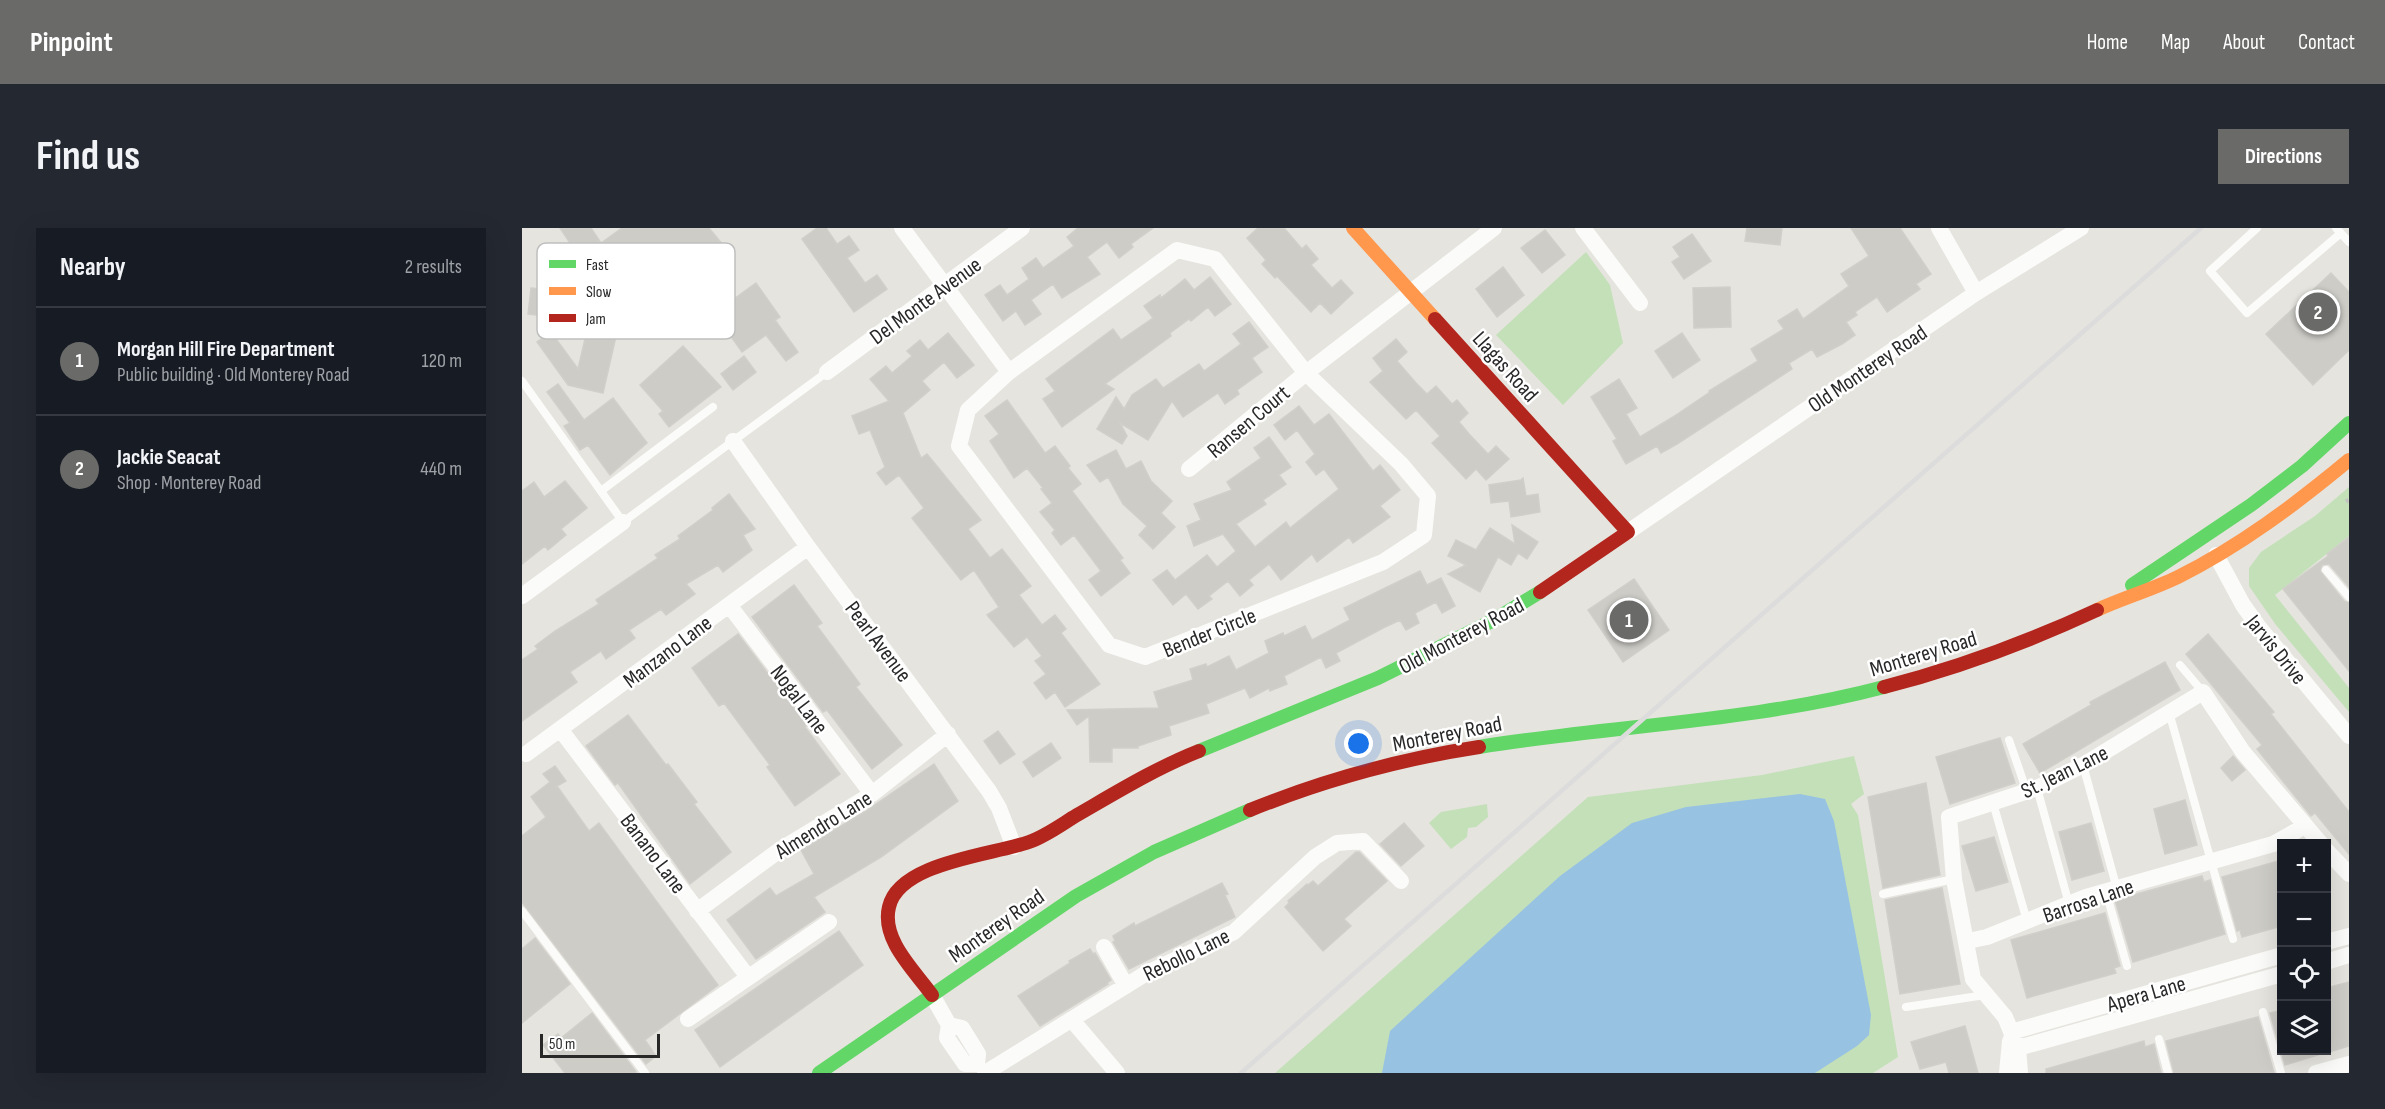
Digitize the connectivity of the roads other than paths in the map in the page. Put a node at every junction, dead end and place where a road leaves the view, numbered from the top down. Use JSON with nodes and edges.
{"nodes":[{"id":1,"x":902,"y":228,"type":"edge"},
{"id":2,"x":1022,"y":228,"type":"edge"},
{"id":3,"x":1353,"y":228,"type":"edge"},
{"id":4,"x":1494,"y":228,"type":"edge"},
{"id":5,"x":1583,"y":228,"type":"edge"},
{"id":6,"x":1939,"y":228,"type":"edge"},
{"id":7,"x":2081,"y":228,"type":"edge"},
{"id":8,"x":2257,"y":228,"type":"edge"},
{"id":9,"x":2339,"y":231,"type":"edge"},
{"id":10,"x":2349,"y":242,"type":"edge"},
{"id":11,"x":944,"y":287,"type":"junction"},
{"id":12,"x":1410,"y":291,"type":"junction"},
{"id":13,"x":1976,"y":293,"type":"junction"},
{"id":14,"x":1640,"y":303,"type":"dead end"},
{"id":15,"x":827,"y":372,"type":"joint"},
{"id":16,"x":1009,"y":372,"type":"junction"},
{"id":17,"x":1306,"y":373,"type":"junction"},
{"id":18,"x":522,"y":381,"type":"edge"},
{"id":19,"x":713,"y":407,"type":"dead end"},
{"id":20,"x":2349,"y":423,"type":"edge"},
{"id":21,"x":733,"y":441,"type":"junction"},
{"id":22,"x":2349,"y":460,"type":"edge"},
{"id":23,"x":1189,"y":469,"type":"dead end"},
{"id":24,"x":601,"y":491,"type":"junction"},
{"id":25,"x":623,"y":522,"type":"junction"},
{"id":26,"x":1628,"y":531,"type":"junction"},
{"id":27,"x":808,"y":547,"type":"junction"},
{"id":28,"x":2216,"y":555,"type":"junction"},
{"id":29,"x":2326,"y":570,"type":"dead end"},
{"id":30,"x":522,"y":596,"type":"edge"},
{"id":31,"x":2349,"y":597,"type":"edge"},
{"id":32,"x":2110,"y":604,"type":"junction"},
{"id":33,"x":729,"y":605,"type":"junction"},
{"id":34,"x":2180,"y":665,"type":"dead end"},
{"id":35,"x":2204,"y":692,"type":"junction"},
{"id":36,"x":2169,"y":712,"type":"junction"},
{"id":37,"x":560,"y":729,"type":"junction"},
{"id":38,"x":948,"y":734,"type":"junction"},
{"id":39,"x":2349,"y":736,"type":"edge"},
{"id":40,"x":2009,"y":740,"type":"dead end"},
{"id":41,"x":526,"y":754,"type":"dead end"},
{"id":42,"x":2083,"y":765,"type":"junction"},
{"id":43,"x":2032,"y":790,"type":"junction"},
{"id":44,"x":872,"y":794,"type":"junction"},
{"id":45,"x":1993,"y":803,"type":"junction"},
{"id":46,"x":2305,"y":826,"type":"junction"},
{"id":47,"x":2317,"y":839,"type":"edge"},
{"id":48,"x":1014,"y":847,"type":"junction"},
{"id":49,"x":2331,"y":855,"type":"edge"},
{"id":50,"x":2211,"y":862,"type":"junction"},
{"id":51,"x":2349,"y":874,"type":"edge"},
{"id":52,"x":1954,"y":879,"type":"junction"},
{"id":53,"x":1401,"y":880,"type":"dead end"},
{"id":54,"x":2112,"y":890,"type":"junction"},
{"id":55,"x":1883,"y":894,"type":"dead end"},
{"id":56,"x":2069,"y":904,"type":"junction"},
{"id":57,"x":522,"y":911,"type":"edge"},
{"id":58,"x":697,"y":911,"type":"junction"},
{"id":59,"x":2027,"y":921,"type":"junction"},
{"id":60,"x":829,"y":922,"type":"dead end"},
{"id":61,"x":2349,"y":936,"type":"edge"},
{"id":62,"x":2233,"y":939,"type":"dead end"},
{"id":63,"x":1968,"y":941,"type":"junction"},
{"id":64,"x":2331,"y":941,"type":"edge"},
{"id":65,"x":1104,"y":947,"type":"dead end"},
{"id":66,"x":2349,"y":955,"type":"edge"},
{"id":67,"x":2277,"y":956,"type":"edge"},
{"id":68,"x":2331,"y":960,"type":"edge"},
{"id":69,"x":2127,"y":966,"type":"dead end"},
{"id":70,"x":2277,"y":975,"type":"edge"},
{"id":71,"x":748,"y":977,"type":"junction"},
{"id":72,"x":1126,"y":986,"type":"junction"},
{"id":73,"x":932,"y":995,"type":"junction"},
{"id":74,"x":1985,"y":995,"type":"junction"},
{"id":75,"x":1906,"y":1007,"type":"dead end"},
{"id":76,"x":2263,"y":1012,"type":"dead end"},
{"id":77,"x":688,"y":1019,"type":"dead end"},
{"id":78,"x":1072,"y":1020,"type":"junction"},
{"id":79,"x":2011,"y":1032,"type":"junction"},
{"id":80,"x":2159,"y":1039,"type":"dead end"},
{"id":81,"x":2018,"y":1048,"type":"junction"},
{"id":82,"x":2349,"y":1064,"type":"edge"},
{"id":83,"x":982,"y":1070,"type":"edge"},
{"id":84,"x":645,"y":1073,"type":"edge"},
{"id":85,"x":819,"y":1073,"type":"edge"},
{"id":86,"x":1117,"y":1073,"type":"edge"},
{"id":87,"x":2007,"y":1073,"type":"edge"},
{"id":88,"x":2020,"y":1073,"type":"edge"},
{"id":89,"x":2168,"y":1073,"type":"edge"},
{"id":90,"x":2281,"y":1073,"type":"edge"},
{"id":91,"x":2316,"y":1073,"type":"edge"}],
"edges":[{"from":1,"to":11,"type":"street"},
{"from":2,"to":11,"type":"street","name":"Del Monte Avenue"},
{"from":3,"to":12,"type":"main road","name":"Llagas Road"},
{"from":4,"to":12,"type":"street"},
{"from":5,"to":14,"type":"street"},
{"from":6,"to":13,"type":"street"},
{"from":7,"to":13,"type":"street","name":"Old Monterey Road"},
{"from":8,"to":9,"type":"lane"},
{"from":9,"to":10,"type":"lane"},
{"from":11,"to":15,"type":"street","name":"Del Monte Avenue"},
{"from":11,"to":16,"type":"street"},
{"from":12,"to":17,"type":"street"},
{"from":12,"to":26,"type":"main road","name":"Llagas Road"},
{"from":13,"to":26,"type":"street","name":"Old Monterey Road"},
{"from":15,"to":21,"type":"lane"},
{"from":16,"to":17,"type":"street","name":"Bender Circle"},
{"from":16,"to":17,"type":"street","name":"Bender Circle"},
{"from":17,"to":23,"type":"street","name":"Ransen Court"},
{"from":18,"to":24,"type":"lane"},
{"from":19,"to":24,"type":"lane"},
{"from":20,"to":32,"type":"main road","name":"Monterey Road"},
{"from":21,"to":25,"type":"lane"},
{"from":21,"to":27,"type":"street","name":"Pearl Avenue"},
{"from":22,"to":28,"type":"main road","name":"Monterey Road"},
{"from":24,"to":25,"type":"lane"},
{"from":25,"to":30,"type":"street"},
{"from":26,"to":48,"type":"main road","name":"Old Monterey Road"},
{"from":27,"to":33,"type":"street","name":"Manzano Lane"},
{"from":27,"to":38,"type":"street","name":"Pearl Avenue"},
{"from":28,"to":32,"type":"main road","name":"Monterey Road"},
{"from":28,"to":39,"type":"street","name":"Jarvis Drive"},
{"from":29,"to":31,"type":"lane"},
{"from":32,"to":73,"type":"main road","name":"Monterey Road"},
{"from":33,"to":37,"type":"street","name":"Manzano Lane"},
{"from":33,"to":44,"type":"street","name":"Nogal Lane"},
{"from":34,"to":35,"type":"lane"},
{"from":35,"to":36,"type":"street","name":"St. Jean Lane"},
{"from":35,"to":46,"type":"street"},
{"from":36,"to":42,"type":"street","name":"St. Jean Lane"},
{"from":36,"to":50,"type":"lane"},
{"from":37,"to":41,"type":"street","name":"Manzano Lane"},
{"from":37,"to":58,"type":"street","name":"Banano Lane"},
{"from":38,"to":44,"type":"street","name":"Almendro Lane"},
{"from":38,"to":48,"type":"street","name":"Pearl Avenue"},
{"from":40,"to":43,"type":"lane"},
{"from":42,"to":43,"type":"street","name":"St. Jean Lane"},
{"from":42,"to":54,"type":"lane"},
{"from":43,"to":45,"type":"street","name":"St. Jean Lane"},
{"from":43,"to":56,"type":"lane"},
{"from":44,"to":58,"type":"street","name":"Almendro Lane"},
{"from":45,"to":52,"type":"street","name":"St. Jean Lane"},
{"from":45,"to":59,"type":"lane"},
{"from":46,"to":47,"type":"street"},
{"from":46,"to":50,"type":"street","name":"Barrosa Lane"},
{"from":48,"to":73,"type":"main road","name":"Old Monterey Road"},
{"from":49,"to":51,"type":"street"},
{"from":50,"to":54,"type":"street","name":"Barrosa Lane"},
{"from":50,"to":62,"type":"lane"},
{"from":52,"to":55,"type":"lane"},
{"from":52,"to":63,"type":"street","name":"St. Jean Lane"},
{"from":53,"to":72,"type":"street","name":"Rebollo Lane"},
{"from":54,"to":56,"type":"street","name":"Barrosa Lane"},
{"from":54,"to":69,"type":"lane"},
{"from":56,"to":59,"type":"street","name":"Barrosa Lane"},
{"from":57,"to":84,"type":"lane"},
{"from":58,"to":71,"type":"street","name":"Banano Lane"},
{"from":59,"to":63,"type":"street","name":"Barrosa Lane"},
{"from":60,"to":71,"type":"street"},
{"from":61,"to":64,"type":"street"},
{"from":63,"to":74,"type":"street","name":"St. Jean Lane"},
{"from":65,"to":72,"type":"street"},
{"from":66,"to":68,"type":"street"},
{"from":67,"to":79,"type":"street","name":"Apera Lane"},
{"from":70,"to":81,"type":"street","name":"Apera Lane"},
{"from":71,"to":77,"type":"street"},
{"from":72,"to":78,"type":"street","name":"Rebollo Lane"},
{"from":73,"to":83,"type":"street","name":"Rebollo Lane"},
{"from":73,"to":85,"type":"main road","name":"Monterey Road"},
{"from":74,"to":75,"type":"lane"},
{"from":74,"to":79,"type":"street","name":"St. Jean Lane"},
{"from":76,"to":90,"type":"lane"},
{"from":78,"to":83,"type":"street","name":"Rebollo Lane"},
{"from":78,"to":86,"type":"street"},
{"from":79,"to":81,"type":"street"},
{"from":79,"to":87,"type":"street"},
{"from":80,"to":89,"type":"lane"},
{"from":81,"to":88,"type":"street"},
{"from":82,"to":91,"type":"street"}]}
